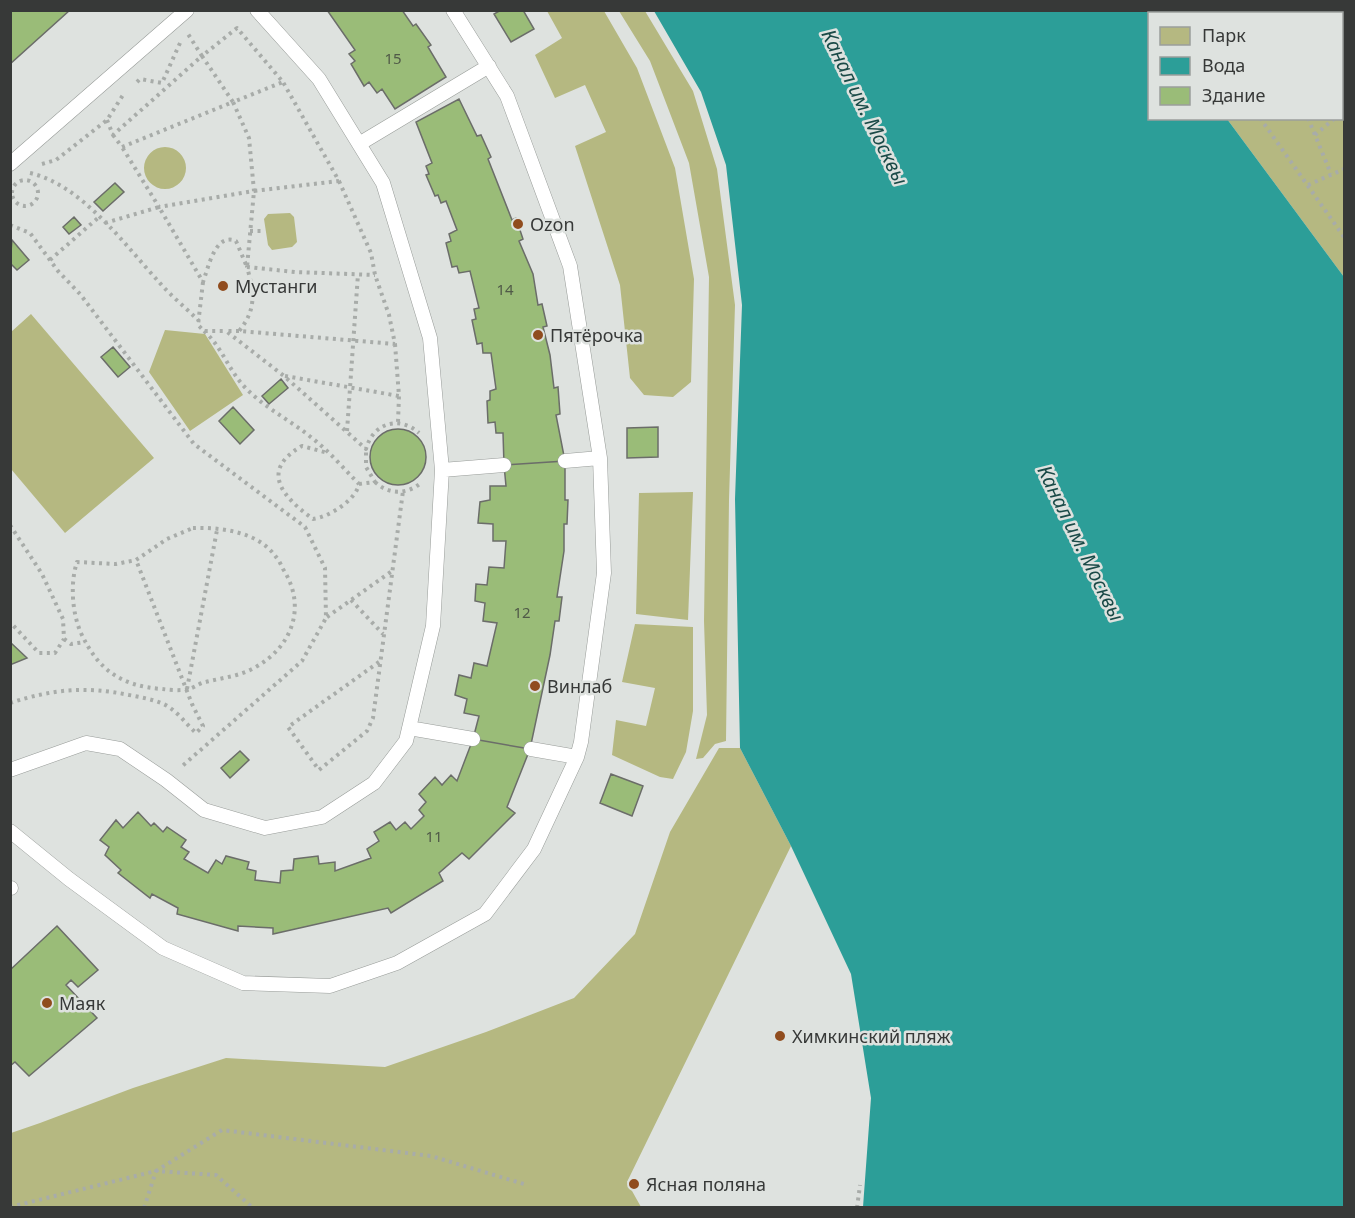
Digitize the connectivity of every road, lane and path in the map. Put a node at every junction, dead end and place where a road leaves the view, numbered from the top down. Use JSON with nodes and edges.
{"nodes":[{"id":1,"x":187,"y":10,"type":"edge"},
{"id":2,"x":257,"y":10,"type":"edge"},
{"id":3,"x":453,"y":10,"type":"edge"},
{"id":4,"x":202,"y":57,"type":"junction"},
{"id":5,"x":489,"y":66,"type":"junction"},
{"id":6,"x":283,"y":82,"type":"junction"},
{"id":7,"x":134,"y":85,"type":"dead end"},
{"id":8,"x":127,"y":91,"type":"dead end"},
{"id":9,"x":233,"y":102,"type":"junction"},
{"id":10,"x":107,"y":120,"type":"junction"},
{"id":11,"x":1261,"y":120,"type":"edge"},
{"id":12,"x":1309,"y":120,"type":"edge"},
{"id":13,"x":1333,"y":120,"type":"edge"},
{"id":14,"x":113,"y":135,"type":"junction"},
{"id":15,"x":1315,"y":135,"type":"junction"},
{"id":16,"x":359,"y":144,"type":"junction"},
{"id":17,"x":122,"y":147,"type":"junction"},
{"id":18,"x":10,"y":164,"type":"edge"},
{"id":19,"x":37,"y":165,"type":"dead end"},
{"id":20,"x":1344,"y":169,"type":"edge"},
{"id":21,"x":28,"y":172,"type":"dead end"},
{"id":22,"x":1331,"y":174,"type":"junction"},
{"id":23,"x":43,"y":177,"type":"junction"},
{"id":24,"x":339,"y":181,"type":"junction"},
{"id":25,"x":36,"y":184,"type":"junction"},
{"id":26,"x":1308,"y":185,"type":"junction"},
{"id":27,"x":254,"y":191,"type":"junction"},
{"id":28,"x":159,"y":207,"type":"junction"},
{"id":29,"x":99,"y":217,"type":"junction"},
{"id":30,"x":105,"y":223,"type":"junction"},
{"id":31,"x":10,"y":225,"type":"edge"},
{"id":32,"x":250,"y":231,"type":"junction"},
{"id":33,"x":265,"y":231,"type":"dead end"},
{"id":34,"x":1344,"y":237,"type":"edge"},
{"id":35,"x":50,"y":260,"type":"junction"},
{"id":36,"x":247,"y":267,"type":"junction"},
{"id":37,"x":358,"y":274,"type":"junction"},
{"id":38,"x":375,"y":275,"type":"junction"},
{"id":39,"x":203,"y":282,"type":"junction"},
{"id":40,"x":199,"y":321,"type":"junction"},
{"id":41,"x":244,"y":325,"type":"junction"},
{"id":42,"x":226,"y":331,"type":"junction"},
{"id":43,"x":239,"y":331,"type":"junction"},
{"id":44,"x":204,"y":332,"type":"junction"},
{"id":45,"x":352,"y":341,"type":"junction"},
{"id":46,"x":395,"y":344,"type":"junction"},
{"id":47,"x":284,"y":376,"type":"junction"},
{"id":48,"x":350,"y":386,"type":"junction"},
{"id":49,"x":399,"y":396,"type":"junction"},
{"id":50,"x":398,"y":423,"type":"junction"},
{"id":51,"x":347,"y":432,"type":"junction"},
{"id":52,"x":426,"y":440,"type":"dead end"},
{"id":53,"x":366,"y":449,"type":"junction"},
{"id":54,"x":328,"y":453,"type":"junction"},
{"id":55,"x":600,"y":458,"type":"junction"},
{"id":56,"x":565,"y":461,"type":"dead end"},
{"id":57,"x":504,"y":465,"type":"dead end"},
{"id":58,"x":442,"y":470,"type":"junction"},
{"id":59,"x":425,"y":479,"type":"dead end"},
{"id":60,"x":375,"y":482,"type":"junction"},
{"id":61,"x":359,"y":484,"type":"junction"},
{"id":62,"x":403,"y":491,"type":"junction"},
{"id":63,"x":10,"y":525,"type":"edge"},
{"id":64,"x":217,"y":530,"type":"junction"},
{"id":65,"x":136,"y":560,"type":"junction"},
{"id":66,"x":393,"y":570,"type":"junction"},
{"id":67,"x":351,"y":600,"type":"junction"},
{"id":68,"x":326,"y":618,"type":"junction"},
{"id":69,"x":10,"y":622,"type":"edge"},
{"id":70,"x":384,"y":635,"type":"junction"},
{"id":71,"x":64,"y":639,"type":"junction"},
{"id":72,"x":85,"y":642,"type":"junction"},
{"id":73,"x":379,"y":662,"type":"junction"},
{"id":74,"x":187,"y":690,"type":"junction"},
{"id":75,"x":10,"y":703,"type":"edge"},
{"id":76,"x":409,"y":728,"type":"junction"},
{"id":77,"x":473,"y":739,"type":"dead end"},
{"id":78,"x":531,"y":749,"type":"dead end"},
{"id":79,"x":577,"y":757,"type":"junction"},
{"id":80,"x":10,"y":770,"type":"edge"},
{"id":81,"x":166,"y":780,"type":"junction"},
{"id":82,"x":10,"y":831,"type":"edge"},
{"id":83,"x":10,"y":843,"type":"edge"},
{"id":84,"x":25,"y":843,"type":"junction"},
{"id":85,"x":156,"y":1171,"type":"junction"},
{"id":86,"x":524,"y":1184,"type":"dead end"},
{"id":87,"x":860,"y":1185,"type":"dead end"},
{"id":88,"x":10,"y":1208,"type":"edge"},
{"id":89,"x":144,"y":1208,"type":"edge"},
{"id":90,"x":253,"y":1208,"type":"edge"},
{"id":91,"x":857,"y":1208,"type":"edge"}],
"edges":[{"from":1,"to":18,"type":"lane"},
{"from":2,"to":16,"type":"lane"},
{"from":3,"to":5,"type":"lane"},
{"from":4,"to":6,"type":"path"},
{"from":4,"to":7,"type":"path"},
{"from":4,"to":9,"type":"path"},
{"from":4,"to":14,"type":"path"},
{"from":5,"to":16,"type":"lane"},
{"from":5,"to":55,"type":"lane"},
{"from":6,"to":9,"type":"path"},
{"from":6,"to":24,"type":"path"},
{"from":8,"to":10,"type":"path"},
{"from":9,"to":17,"type":"path"},
{"from":9,"to":27,"type":"path"},
{"from":10,"to":14,"type":"path"},
{"from":10,"to":19,"type":"path"},
{"from":11,"to":26,"type":"path"},
{"from":12,"to":15,"type":"path"},
{"from":13,"to":15,"type":"path"},
{"from":14,"to":17,"type":"path"},
{"from":15,"to":22,"type":"path"},
{"from":16,"to":58,"type":"lane"},
{"from":17,"to":28,"type":"path"},
{"from":20,"to":22,"type":"path"},
{"from":21,"to":23,"type":"path"},
{"from":22,"to":26,"type":"path"},
{"from":23,"to":25,"type":"path"},
{"from":23,"to":29,"type":"path"},
{"from":24,"to":27,"type":"path"},
{"from":24,"to":38,"type":"path"},
{"from":25,"to":25,"type":"path"},
{"from":26,"to":34,"type":"path"},
{"from":27,"to":28,"type":"path"},
{"from":27,"to":32,"type":"path"},
{"from":28,"to":30,"type":"path"},
{"from":28,"to":39,"type":"path"},
{"from":29,"to":30,"type":"path"},
{"from":29,"to":35,"type":"path"},
{"from":30,"to":40,"type":"path"},
{"from":31,"to":35,"type":"path"},
{"from":32,"to":33,"type":"path"},
{"from":32,"to":36,"type":"path"},
{"from":35,"to":68,"type":"path"},
{"from":36,"to":37,"type":"path"},
{"from":36,"to":39,"type":"path"},
{"from":36,"to":41,"type":"path"},
{"from":37,"to":38,"type":"path"},
{"from":37,"to":45,"type":"path"},
{"from":38,"to":46,"type":"path"},
{"from":39,"to":40,"type":"path"},
{"from":40,"to":44,"type":"path"},
{"from":41,"to":42,"type":"path"},
{"from":41,"to":43,"type":"path"},
{"from":42,"to":43,"type":"path"},
{"from":42,"to":44,"type":"path"},
{"from":42,"to":47,"type":"path"},
{"from":43,"to":45,"type":"path"},
{"from":44,"to":54,"type":"path"},
{"from":45,"to":46,"type":"path"},
{"from":45,"to":48,"type":"path"},
{"from":46,"to":49,"type":"path"},
{"from":47,"to":48,"type":"path"},
{"from":47,"to":51,"type":"path"},
{"from":48,"to":49,"type":"path"},
{"from":48,"to":51,"type":"path"},
{"from":49,"to":50,"type":"path"},
{"from":50,"to":52,"type":"path"},
{"from":50,"to":53,"type":"path"},
{"from":51,"to":53,"type":"path"},
{"from":53,"to":60,"type":"path"},
{"from":54,"to":61,"type":"path"},
{"from":54,"to":61,"type":"path"},
{"from":55,"to":56,"type":"lane"},
{"from":55,"to":79,"type":"lane"},
{"from":57,"to":58,"type":"lane"},
{"from":58,"to":76,"type":"lane"},
{"from":59,"to":62,"type":"path"},
{"from":60,"to":61,"type":"path"},
{"from":60,"to":62,"type":"path"},
{"from":62,"to":66,"type":"path"},
{"from":63,"to":71,"type":"path"},
{"from":64,"to":65,"type":"path"},
{"from":64,"to":74,"type":"path"},
{"from":64,"to":74,"type":"path"},
{"from":65,"to":72,"type":"path"},
{"from":65,"to":74,"type":"path"},
{"from":66,"to":67,"type":"path"},
{"from":66,"to":70,"type":"path"},
{"from":67,"to":68,"type":"path"},
{"from":67,"to":70,"type":"path"},
{"from":68,"to":81,"type":"path"},
{"from":69,"to":71,"type":"path"},
{"from":70,"to":73,"type":"path"},
{"from":71,"to":72,"type":"path"},
{"from":72,"to":74,"type":"path"},
{"from":73,"to":73,"type":"path"},
{"from":74,"to":75,"type":"path"},
{"from":76,"to":77,"type":"lane"},
{"from":76,"to":81,"type":"lane"},
{"from":78,"to":79,"type":"lane"},
{"from":79,"to":84,"type":"lane"},
{"from":80,"to":81,"type":"lane"},
{"from":82,"to":84,"type":"lane"},
{"from":83,"to":84,"type":"lane"},
{"from":85,"to":86,"type":"path"},
{"from":85,"to":88,"type":"path"},
{"from":85,"to":89,"type":"path"},
{"from":85,"to":90,"type":"path"},
{"from":87,"to":91,"type":"path"}]}
